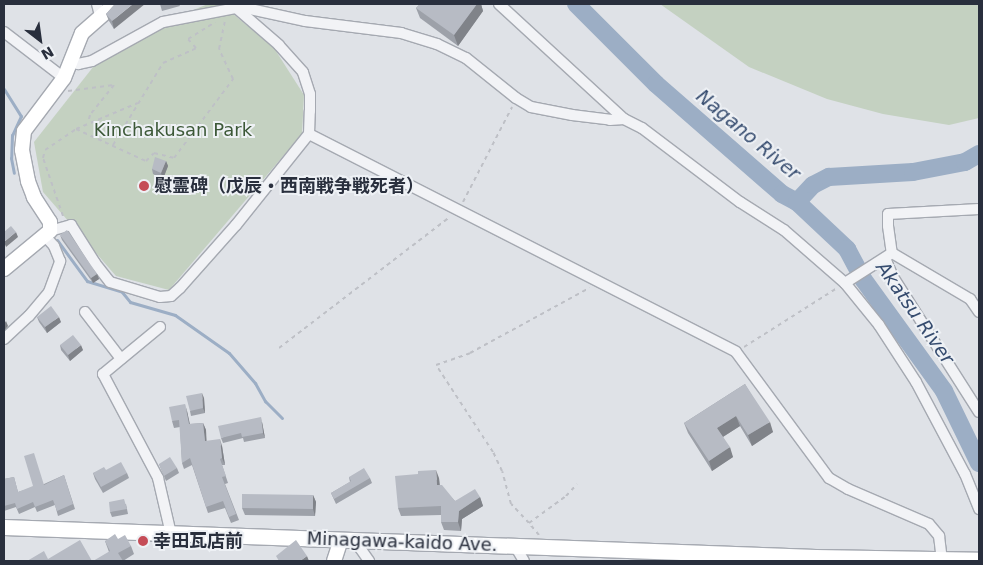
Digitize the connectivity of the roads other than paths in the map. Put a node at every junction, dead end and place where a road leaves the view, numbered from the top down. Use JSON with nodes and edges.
{"nodes":[{"id":1,"x":115,"y":4,"type":"edge"},
{"id":2,"x":499,"y":4,"type":"edge"},
{"id":3,"x":233,"y":6,"type":"edge"},
{"id":4,"x":98,"y":10,"type":"edge"},
{"id":5,"x":4,"y":32,"type":"edge"},
{"id":6,"x":71,"y":61,"type":"junction"},
{"id":7,"x":64,"y":78,"type":"junction"},
{"id":8,"x":624,"y":119,"type":"junction"},
{"id":9,"x":309,"y":134,"type":"junction"},
{"id":10,"x":979,"y":209,"type":"edge"},
{"id":11,"x":48,"y":234,"type":"junction"},
{"id":12,"x":885,"y":258,"type":"junction"},
{"id":13,"x":4,"y":269,"type":"edge"},
{"id":14,"x":847,"y":282,"type":"junction"},
{"id":15,"x":85,"y":312,"type":"dead end"},
{"id":16,"x":979,"y":312,"type":"edge"},
{"id":17,"x":160,"y":327,"type":"dead end"},
{"id":18,"x":4,"y":339,"type":"edge"},
{"id":19,"x":121,"y":360,"type":"junction"},
{"id":20,"x":979,"y":412,"type":"edge"},
{"id":21,"x":979,"y":509,"type":"edge"},
{"id":22,"x":4,"y":527,"type":"edge"},
{"id":23,"x":171,"y":534,"type":"junction"},
{"id":24,"x":341,"y":540,"type":"junction"},
{"id":25,"x":361,"y":541,"type":"junction"},
{"id":26,"x":514,"y":546,"type":"junction"},
{"id":27,"x":709,"y":557,"type":"edge"},
{"id":28,"x":731,"y":558,"type":"edge"},
{"id":29,"x":815,"y":559,"type":"edge"},
{"id":30,"x":979,"y":560,"type":"edge"},
{"id":31,"x":334,"y":561,"type":"edge"},
{"id":32,"x":370,"y":561,"type":"edge"},
{"id":33,"x":524,"y":561,"type":"edge"},
{"id":34,"x":942,"y":561,"type":"edge"}],
"edges":[{"from":1,"to":4,"type":"street"},
{"from":2,"to":8,"type":"street"},
{"from":3,"to":6,"type":"street"},
{"from":3,"to":8,"type":"street"},
{"from":3,"to":9,"type":"street"},
{"from":4,"to":6,"type":"street"},
{"from":5,"to":7,"type":"street"},
{"from":6,"to":7,"type":"street"},
{"from":7,"to":11,"type":"street"},
{"from":8,"to":14,"type":"street"},
{"from":9,"to":11,"type":"street"},
{"from":9,"to":34,"type":"street"},
{"from":10,"to":12,"type":"street"},
{"from":11,"to":13,"type":"street"},
{"from":11,"to":18,"type":"street"},
{"from":12,"to":14,"type":"street"},
{"from":12,"to":16,"type":"street"},
{"from":12,"to":20,"type":"street"},
{"from":14,"to":21,"type":"street"},
{"from":15,"to":19,"type":"street"},
{"from":17,"to":19,"type":"street"},
{"from":19,"to":23,"type":"street"},
{"from":22,"to":23,"type":"main road","name":"Minagawa-kaido Ave."},
{"from":23,"to":24,"type":"main road","name":"Minagawa-kaido Ave."},
{"from":24,"to":25,"type":"main road","name":"Minagawa-kaido Ave."},
{"from":24,"to":31,"type":"street"},
{"from":25,"to":26,"type":"main road","name":"Minagawa-kaido Ave."},
{"from":25,"to":32,"type":"street"},
{"from":26,"to":27,"type":"main road","name":"Minagawa-kaido Ave."},
{"from":26,"to":33,"type":"street"},
{"from":27,"to":28,"type":"main road","name":"Minagawa-kaido Ave."},
{"from":28,"to":29,"type":"main road","name":"Minagawa-kaido Ave."},
{"from":29,"to":34,"type":"main road","name":"Minagawa-kaido Ave."},
{"from":30,"to":34,"type":"main road","name":"Minagawa-kaido Ave."}]}
